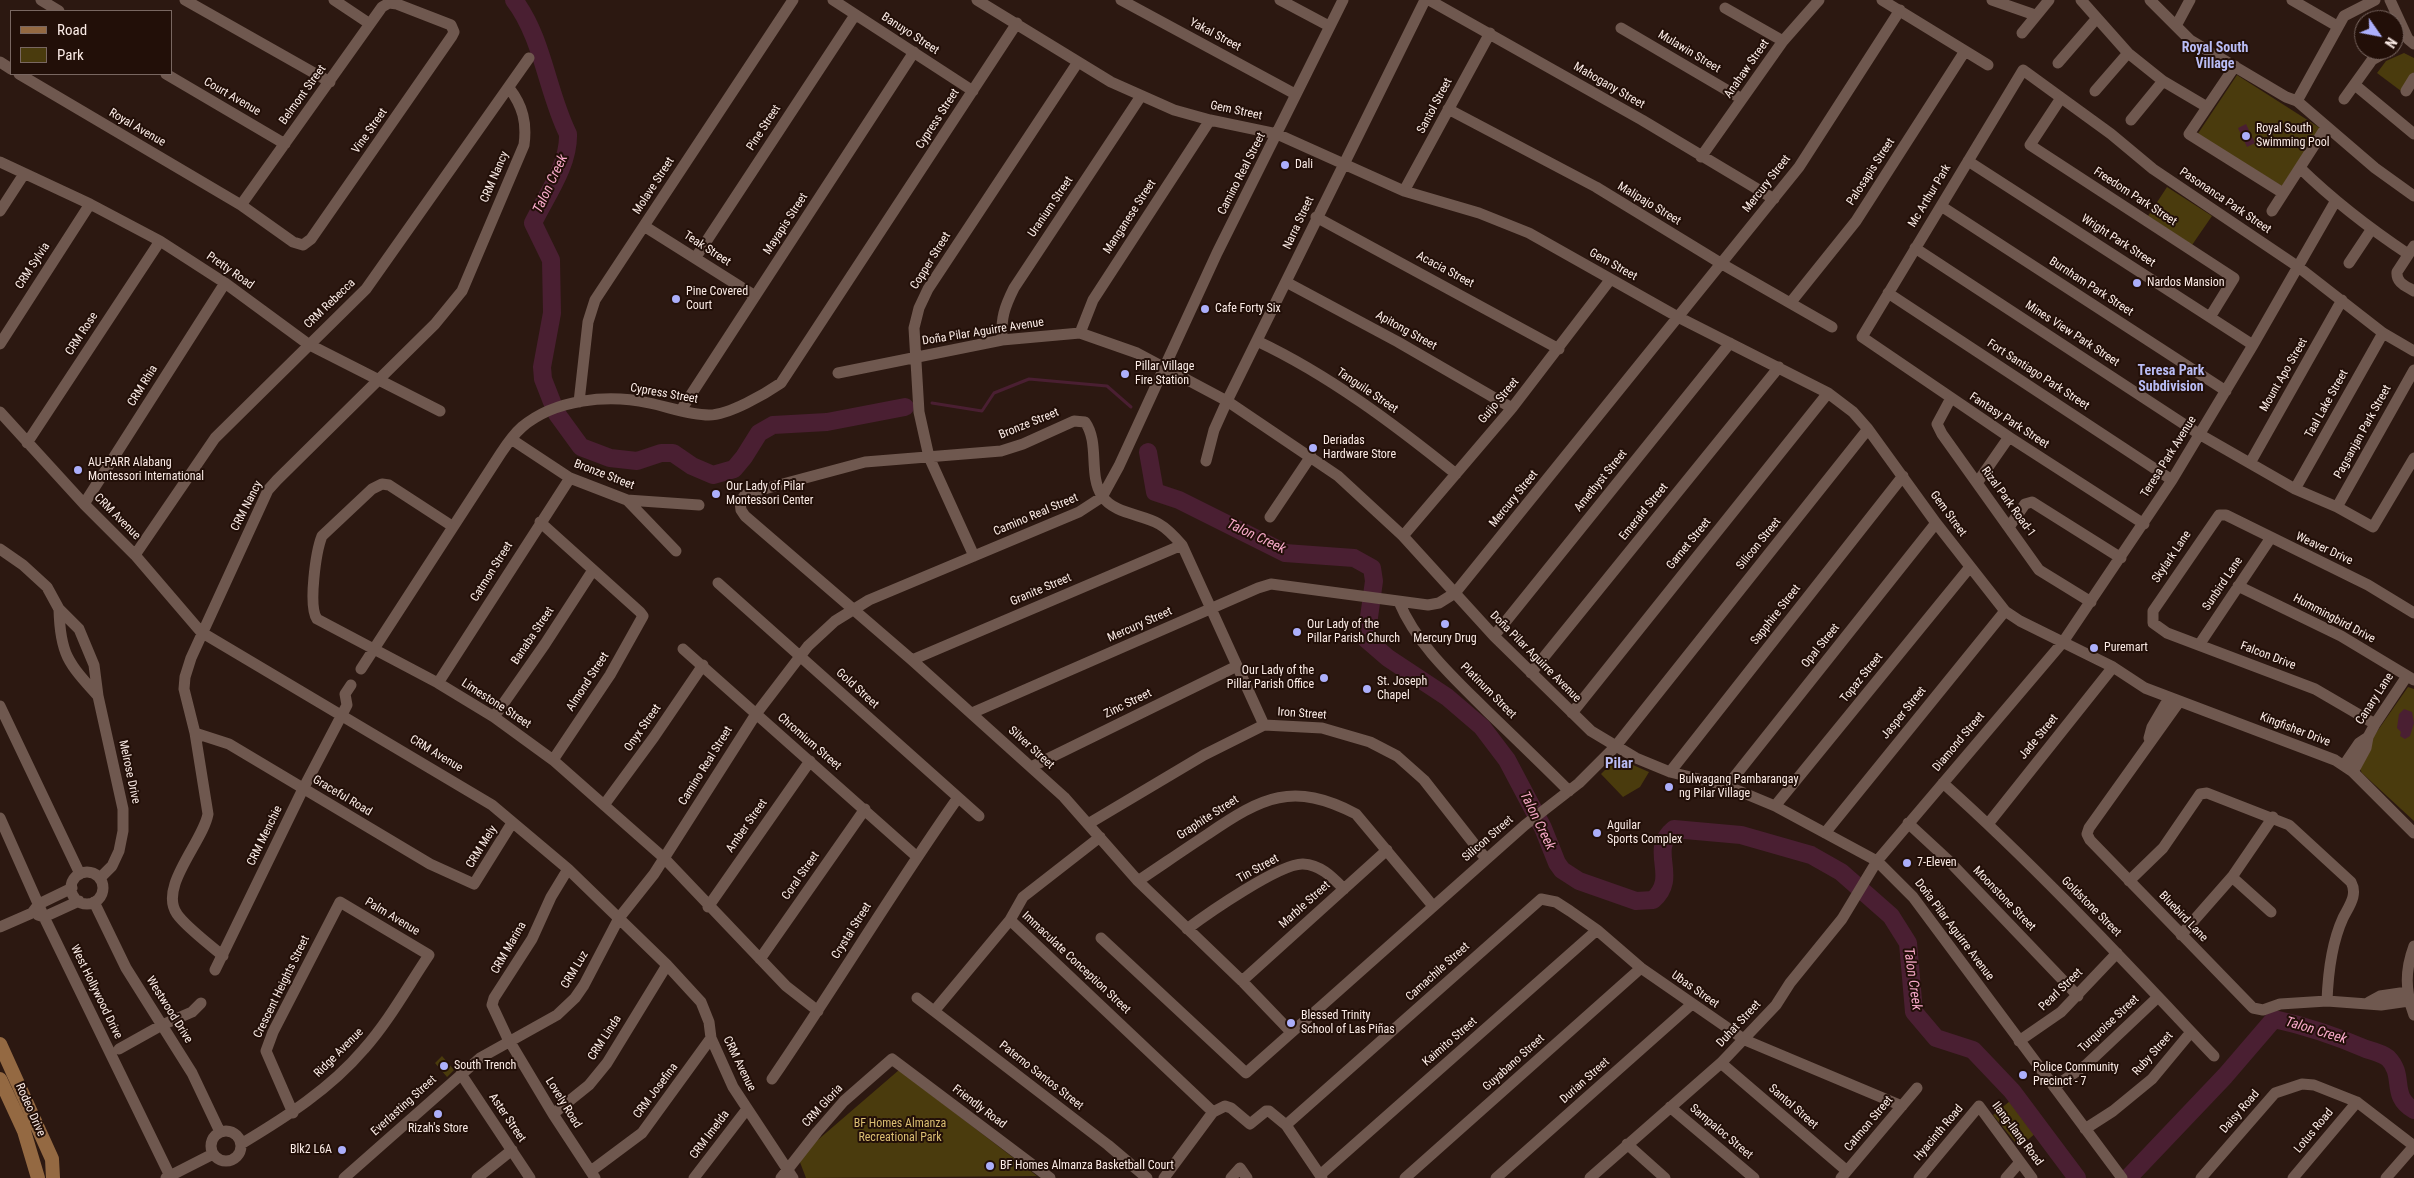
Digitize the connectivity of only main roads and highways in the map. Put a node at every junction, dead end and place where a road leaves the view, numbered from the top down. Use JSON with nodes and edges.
{"nodes":[{"id":1,"x":0,"y":1044,"type":"edge"},
{"id":2,"x":0,"y":1078,"type":"edge"},
{"id":3,"x":38,"y":1178,"type":"edge"},
{"id":4,"x":53,"y":1178,"type":"edge"}],
"edges":[{"from":1,"to":4,"type":"main road","name":"Rodeo Drive"},
{"from":2,"to":3,"type":"main road","name":"Rodeo Drive"}]}
